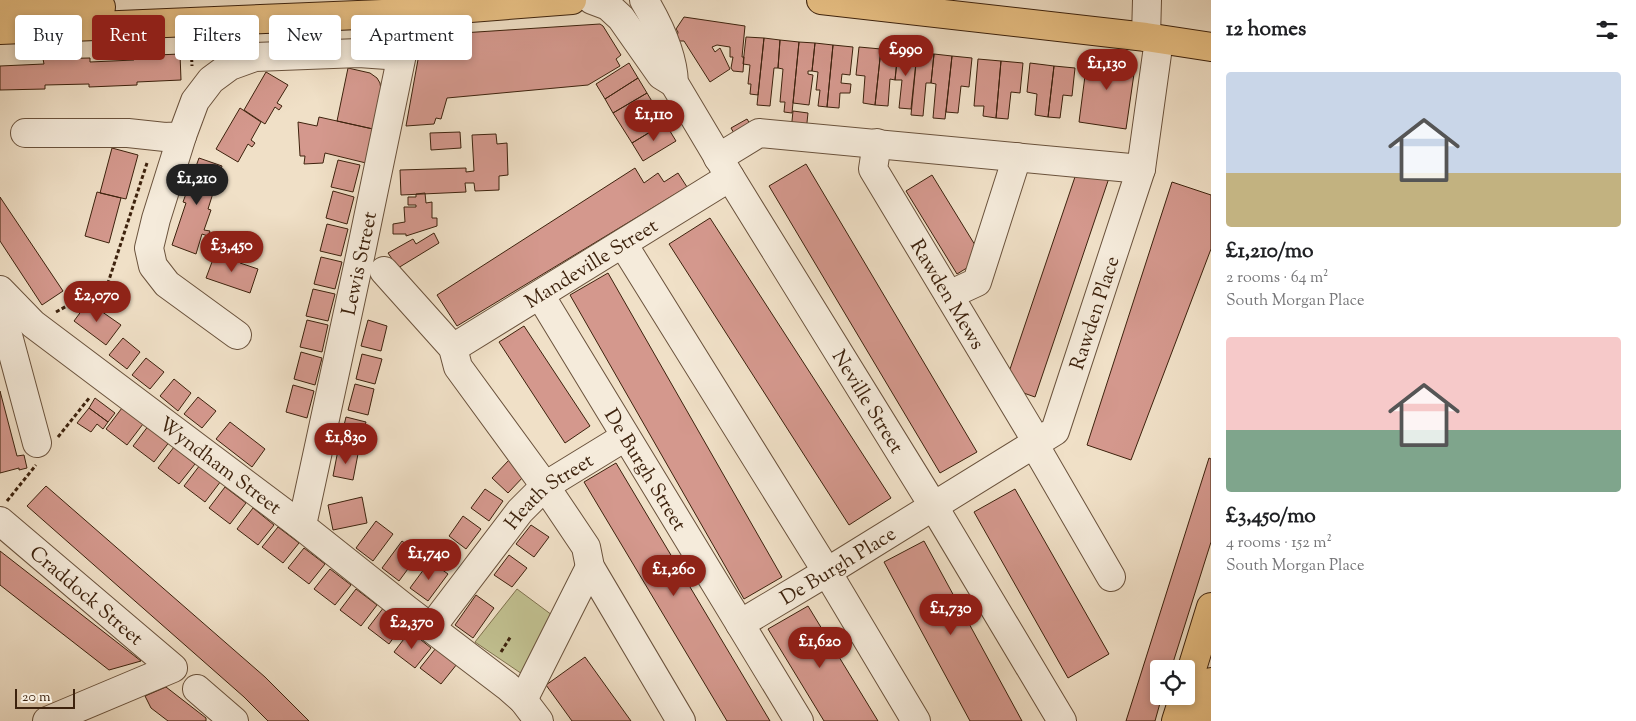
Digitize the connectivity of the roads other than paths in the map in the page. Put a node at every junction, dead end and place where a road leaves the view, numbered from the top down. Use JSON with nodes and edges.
{"nodes":[{"id":1,"x":294,"y":0,"type":"edge"},
{"id":2,"x":572,"y":0,"type":"edge"},
{"id":3,"x":592,"y":0,"type":"edge"},
{"id":4,"x":644,"y":0,"type":"edge"},
{"id":5,"x":821,"y":0,"type":"edge"},
{"id":6,"x":1147,"y":0,"type":"edge"},
{"id":7,"x":900,"y":5,"type":"edge"},
{"id":8,"x":406,"y":7,"type":"edge"},
{"id":9,"x":0,"y":11,"type":"edge"},
{"id":10,"x":0,"y":30,"type":"edge"},
{"id":11,"x":1211,"y":47,"type":"edge"},
{"id":12,"x":351,"y":52,"type":"edge"},
{"id":13,"x":1153,"y":53,"type":"junction"},
{"id":14,"x":400,"y":60,"type":"edge"},
{"id":15,"x":674,"y":83,"type":"junction"},
{"id":16,"x":25,"y":133,"type":"dead end"},
{"id":17,"x":169,"y":136,"type":"junction"},
{"id":18,"x":877,"y":143,"type":"junction"},
{"id":19,"x":1017,"y":156,"type":"junction"},
{"id":20,"x":724,"y":168,"type":"junction"},
{"id":21,"x":1141,"y":169,"type":"junction"},
{"id":22,"x":622,"y":244,"type":"junction"},
{"id":23,"x":384,"y":271,"type":"dead end"},
{"id":24,"x":540,"y":295,"type":"junction"},
{"id":25,"x":949,"y":295,"type":"junction"},
{"id":26,"x":16,"y":307,"type":"edge"},
{"id":27,"x":237,"y":335,"type":"dead end"},
{"id":28,"x":453,"y":348,"type":"junction"},
{"id":29,"x":625,"y":437,"type":"junction"},
{"id":30,"x":37,"y":443,"type":"dead end"},
{"id":31,"x":1036,"y":443,"type":"junction"},
{"id":32,"x":545,"y":486,"type":"junction"},
{"id":33,"x":934,"y":507,"type":"junction"},
{"id":34,"x":0,"y":521,"type":"edge"},
{"id":35,"x":299,"y":524,"type":"junction"},
{"id":36,"x":590,"y":568,"type":"junction"},
{"id":37,"x":827,"y":572,"type":"junction"},
{"id":38,"x":1111,"y":577,"type":"dead end"},
{"id":39,"x":1211,"y":607,"type":"edge"},
{"id":40,"x":740,"y":624,"type":"junction"},
{"id":41,"x":431,"y":628,"type":"junction"},
{"id":42,"x":1195,"y":660,"type":"edge"},
{"id":43,"x":1211,"y":682,"type":"edge"},
{"id":44,"x":197,"y":689,"type":"dead end"},
{"id":45,"x":1181,"y":705,"type":"edge"},
{"id":46,"x":526,"y":711,"type":"edge"},
{"id":47,"x":47,"y":721,"type":"edge"},
{"id":48,"x":233,"y":721,"type":"edge"},
{"id":49,"x":681,"y":721,"type":"edge"},
{"id":50,"x":799,"y":721,"type":"edge"},
{"id":51,"x":916,"y":721,"type":"edge"},
{"id":52,"x":1062,"y":721,"type":"edge"},
{"id":53,"x":1176,"y":721,"type":"edge"},
{"id":54,"x":1198,"y":721,"type":"edge"}],
"edges":[{"from":1,"to":9,"type":"main road"},
{"from":2,"to":8,"type":"main road"},
{"from":3,"to":15,"type":"street","name":"Neville Street"},
{"from":4,"to":15,"type":"street","name":"Neville Street"},
{"from":5,"to":7,"type":"main road"},
{"from":6,"to":13,"type":"street","name":"Rawden Place"},
{"from":7,"to":13,"type":"main road"},
{"from":8,"to":10,"type":"main road"},
{"from":11,"to":13,"type":"main road"},
{"from":12,"to":17,"type":"street"},
{"from":13,"to":21,"type":"street","name":"Rawden Place"},
{"from":14,"to":35,"type":"street","name":"Lewis Street"},
{"from":15,"to":20,"type":"street","name":"Neville Street"},
{"from":16,"to":17,"type":"street"},
{"from":17,"to":27,"type":"street"},
{"from":18,"to":19,"type":"street","name":"Mandeville Street"},
{"from":18,"to":20,"type":"street","name":"Mandeville Street"},
{"from":18,"to":25,"type":"street","name":"Rawden Mews"},
{"from":19,"to":21,"type":"street","name":"Mandeville Street"},
{"from":19,"to":25,"type":"street"},
{"from":20,"to":22,"type":"street","name":"Mandeville Street"},
{"from":20,"to":33,"type":"street","name":"Neville Street"},
{"from":21,"to":31,"type":"street","name":"Rawden Place"},
{"from":22,"to":24,"type":"street","name":"Mandeville Street"},
{"from":22,"to":37,"type":"street"},
{"from":23,"to":28,"type":"street"},
{"from":24,"to":28,"type":"street","name":"Mandeville Street"},
{"from":24,"to":29,"type":"street","name":"De Burgh Street"},
{"from":25,"to":31,"type":"street","name":"Rawden Mews"},
{"from":26,"to":30,"type":"street"},
{"from":26,"to":35,"type":"street","name":"Wyndham Street"},
{"from":28,"to":32,"type":"street"},
{"from":29,"to":32,"type":"street","name":"Heath Street"},
{"from":29,"to":40,"type":"street","name":"De Burgh Street"},
{"from":31,"to":33,"type":"street","name":"Rawden Place"},
{"from":31,"to":38,"type":"street","name":"Rawden Mews"},
{"from":32,"to":36,"type":"street"},
{"from":32,"to":41,"type":"street","name":"Heath Street"},
{"from":33,"to":37,"type":"street","name":"De Burgh Place"},
{"from":33,"to":52,"type":"street","name":"Neville Street"},
{"from":34,"to":47,"type":"street","name":"Craddock Street"},
{"from":35,"to":41,"type":"street","name":"Wyndham Street"},
{"from":36,"to":46,"type":"street"},
{"from":36,"to":49,"type":"street"},
{"from":37,"to":40,"type":"street","name":"De Burgh Place"},
{"from":37,"to":51,"type":"street"},
{"from":39,"to":42,"type":"main road"},
{"from":40,"to":50,"type":"street","name":"De Burgh Street"},
{"from":41,"to":46,"type":"street","name":"Wyndham Street"},
{"from":43,"to":54,"type":"main road"},
{"from":44,"to":48,"type":"street"},
{"from":45,"to":53,"type":"main road"}]}
